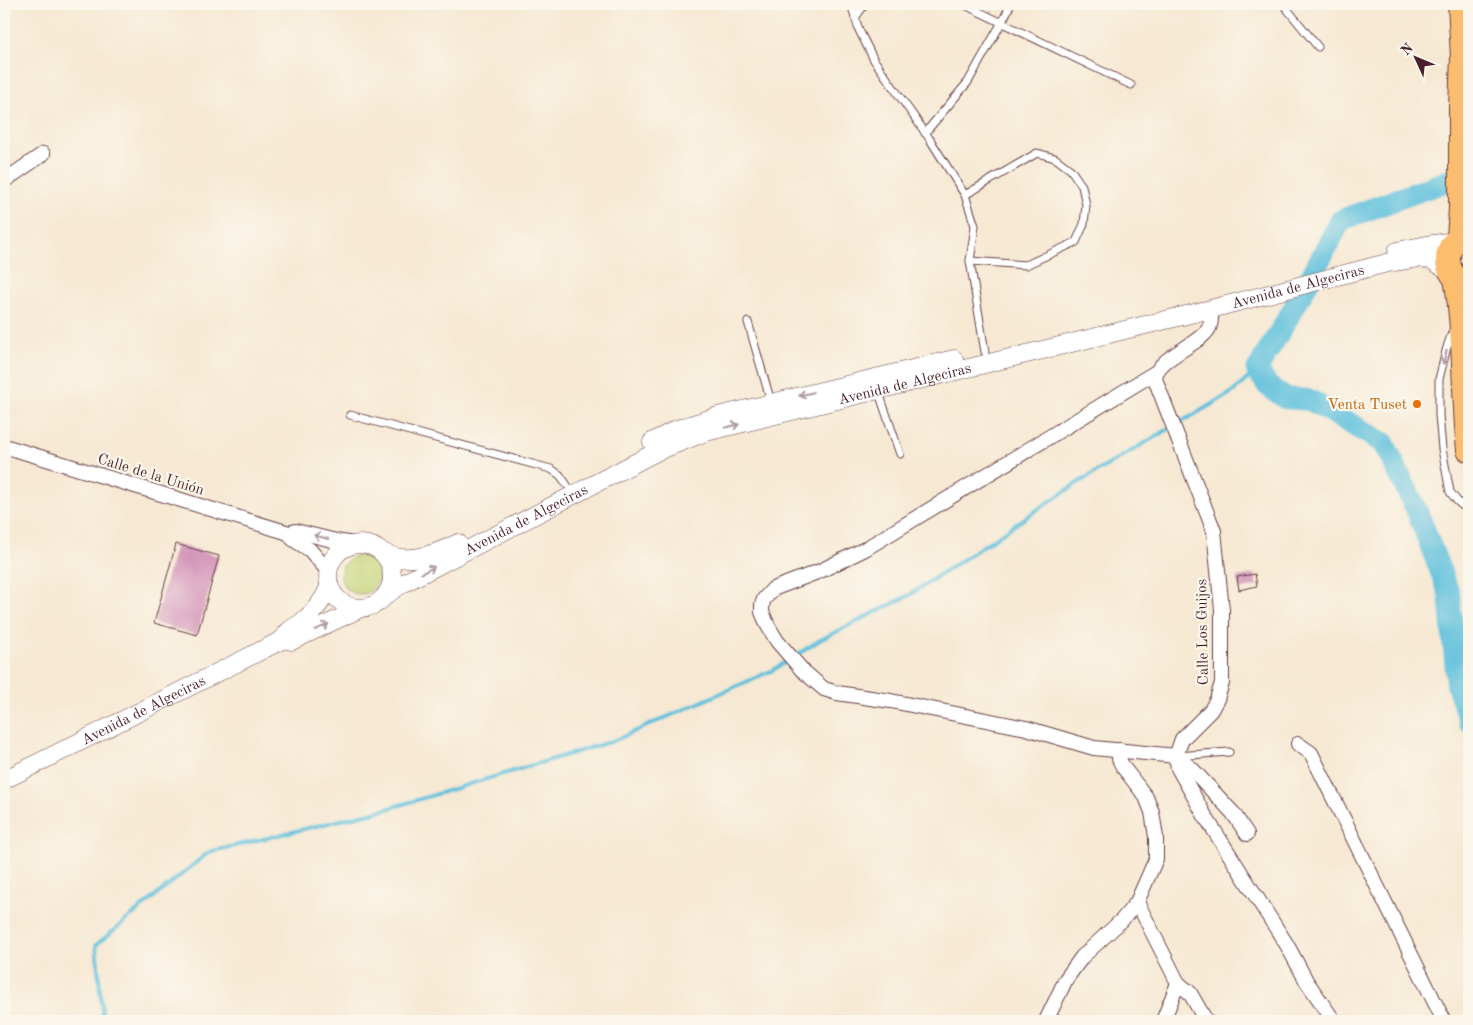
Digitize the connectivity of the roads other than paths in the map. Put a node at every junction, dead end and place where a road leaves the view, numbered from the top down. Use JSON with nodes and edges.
{"nodes":[{"id":1,"x":851,"y":4,"type":"edge"},
{"id":2,"x":865,"y":4,"type":"edge"},
{"id":3,"x":963,"y":4,"type":"edge"},
{"id":4,"x":1011,"y":4,"type":"edge"},
{"id":5,"x":1283,"y":4,"type":"edge"},
{"id":6,"x":1460,"y":4,"type":"edge"},
{"id":7,"x":855,"y":18,"type":"junction"},
{"id":8,"x":1002,"y":22,"type":"junction"},
{"id":9,"x":1318,"y":46,"type":"dead end"},
{"id":10,"x":1131,"y":84,"type":"dead end"},
{"id":11,"x":925,"y":133,"type":"junction"},
{"id":12,"x":43,"y":154,"type":"dead end"},
{"id":13,"x":4,"y":181,"type":"edge"},
{"id":14,"x":965,"y":194,"type":"junction"},
{"id":15,"x":1461,"y":238,"type":"edge"},
{"id":16,"x":970,"y":262,"type":"junction"},
{"id":17,"x":1367,"y":263,"type":"junction"},
{"id":18,"x":1458,"y":278,"type":"edge"},
{"id":19,"x":1274,"y":287,"type":"junction"},
{"id":20,"x":1232,"y":292,"type":"junction"},
{"id":21,"x":1211,"y":308,"type":"junction"},
{"id":22,"x":1461,"y":311,"type":"junction"},
{"id":23,"x":748,"y":322,"type":"dead end"},
{"id":24,"x":984,"y":352,"type":"junction"},
{"id":25,"x":1156,"y":372,"type":"junction"},
{"id":26,"x":878,"y":390,"type":"junction"},
{"id":27,"x":771,"y":403,"type":"junction"},
{"id":28,"x":350,"y":415,"type":"dead end"},
{"id":29,"x":4,"y":446,"type":"edge"},
{"id":30,"x":1469,"y":450,"type":"edge"},
{"id":31,"x":900,"y":454,"type":"dead end"},
{"id":32,"x":567,"y":485,"type":"junction"},
{"id":33,"x":1469,"y":510,"type":"edge"},
{"id":34,"x":289,"y":533,"type":"junction"},
{"id":35,"x":353,"y":544,"type":"junction"},
{"id":36,"x":382,"y":552,"type":"junction"},
{"id":37,"x":328,"y":579,"type":"junction"},
{"id":38,"x":386,"y":595,"type":"junction"},
{"id":39,"x":359,"y":609,"type":"junction"},
{"id":40,"x":284,"y":639,"type":"junction"},
{"id":41,"x":1298,"y":744,"type":"dead end"},
{"id":42,"x":1120,"y":750,"type":"junction"},
{"id":43,"x":1229,"y":752,"type":"dead end"},
{"id":44,"x":1176,"y":756,"type":"junction"},
{"id":45,"x":4,"y":780,"type":"edge"},
{"id":46,"x":1247,"y":834,"type":"dead end"},
{"id":47,"x":1137,"y":902,"type":"junction"},
{"id":48,"x":1178,"y":983,"type":"junction"},
{"id":49,"x":1046,"y":1021,"type":"edge"},
{"id":50,"x":1163,"y":1021,"type":"edge"},
{"id":51,"x":1206,"y":1021,"type":"edge"},
{"id":52,"x":1334,"y":1021,"type":"edge"},
{"id":53,"x":1444,"y":1021,"type":"edge"}],
"edges":[{"from":1,"to":7,"type":"lane"},
{"from":2,"to":7,"type":"lane"},
{"from":3,"to":8,"type":"lane"},
{"from":4,"to":8,"type":"lane"},
{"from":5,"to":9,"type":"lane"},
{"from":6,"to":15,"type":"highway"},
{"from":7,"to":11,"type":"lane"},
{"from":8,"to":10,"type":"lane"},
{"from":8,"to":11,"type":"lane"},
{"from":11,"to":14,"type":"lane"},
{"from":12,"to":13,"type":"street"},
{"from":14,"to":16,"type":"lane"},
{"from":14,"to":16,"type":"lane"},
{"from":15,"to":17,"type":"street","name":"Avenida de Algeciras"},
{"from":15,"to":18,"type":"highway"},
{"from":16,"to":24,"type":"lane"},
{"from":17,"to":18,"type":"street","name":"Avenida de Algeciras"},
{"from":17,"to":19,"type":"street","name":"Avenida de Algeciras"},
{"from":18,"to":22,"type":"highway"},
{"from":19,"to":20,"type":"street","name":"Avenida de Algeciras"},
{"from":19,"to":21,"type":"street","name":"Avenida de Algeciras"},
{"from":20,"to":21,"type":"street"},
{"from":20,"to":24,"type":"street","name":"Avenida de Algeciras"},
{"from":21,"to":25,"type":"street"},
{"from":21,"to":26,"type":"street","name":"Avenida de Algeciras"},
{"from":22,"to":30,"type":"highway"},
{"from":22,"to":33,"type":"lane","one_way":true},
{"from":23,"to":27,"type":"lane"},
{"from":24,"to":27,"type":"street","name":"Avenida de Algeciras","one_way":true},
{"from":25,"to":42,"type":"street"},
{"from":25,"to":44,"type":"street","name":"Calle Los Guijos"},
{"from":26,"to":31,"type":"lane"},
{"from":38,"to":26,"type":"street","name":"Avenida de Algeciras","one_way":true},
{"from":27,"to":32,"type":"street","name":"Avenida de Algeciras"},
{"from":28,"to":32,"type":"lane"},
{"from":29,"to":34,"type":"street","name":"Calle de la Unión"},
{"from":32,"to":36,"type":"street","name":"Avenida de Algeciras"},
{"from":35,"to":34,"type":"street","name":"Calle de la Unión","one_way":true},
{"from":34,"to":37,"type":"street","name":"Calle de la Unión"},
{"from":35,"to":36,"type":"street"},
{"from":35,"to":37,"type":"street"},
{"from":36,"to":38,"type":"street"},
{"from":37,"to":39,"type":"street"},
{"from":37,"to":40,"type":"street","name":"Avenida de Algeciras"},
{"from":38,"to":39,"type":"street"},
{"from":40,"to":39,"type":"street","name":"Avenida de Algeciras","one_way":true},
{"from":40,"to":45,"type":"street","name":"Avenida de Algeciras"},
{"from":41,"to":53,"type":"street"},
{"from":42,"to":44,"type":"street"},
{"from":42,"to":47,"type":"street"},
{"from":43,"to":44,"type":"lane"},
{"from":44,"to":46,"type":"street"},
{"from":44,"to":52,"type":"street"},
{"from":47,"to":48,"type":"street"},
{"from":47,"to":49,"type":"street"},
{"from":48,"to":50,"type":"street"},
{"from":48,"to":51,"type":"street"}]}
